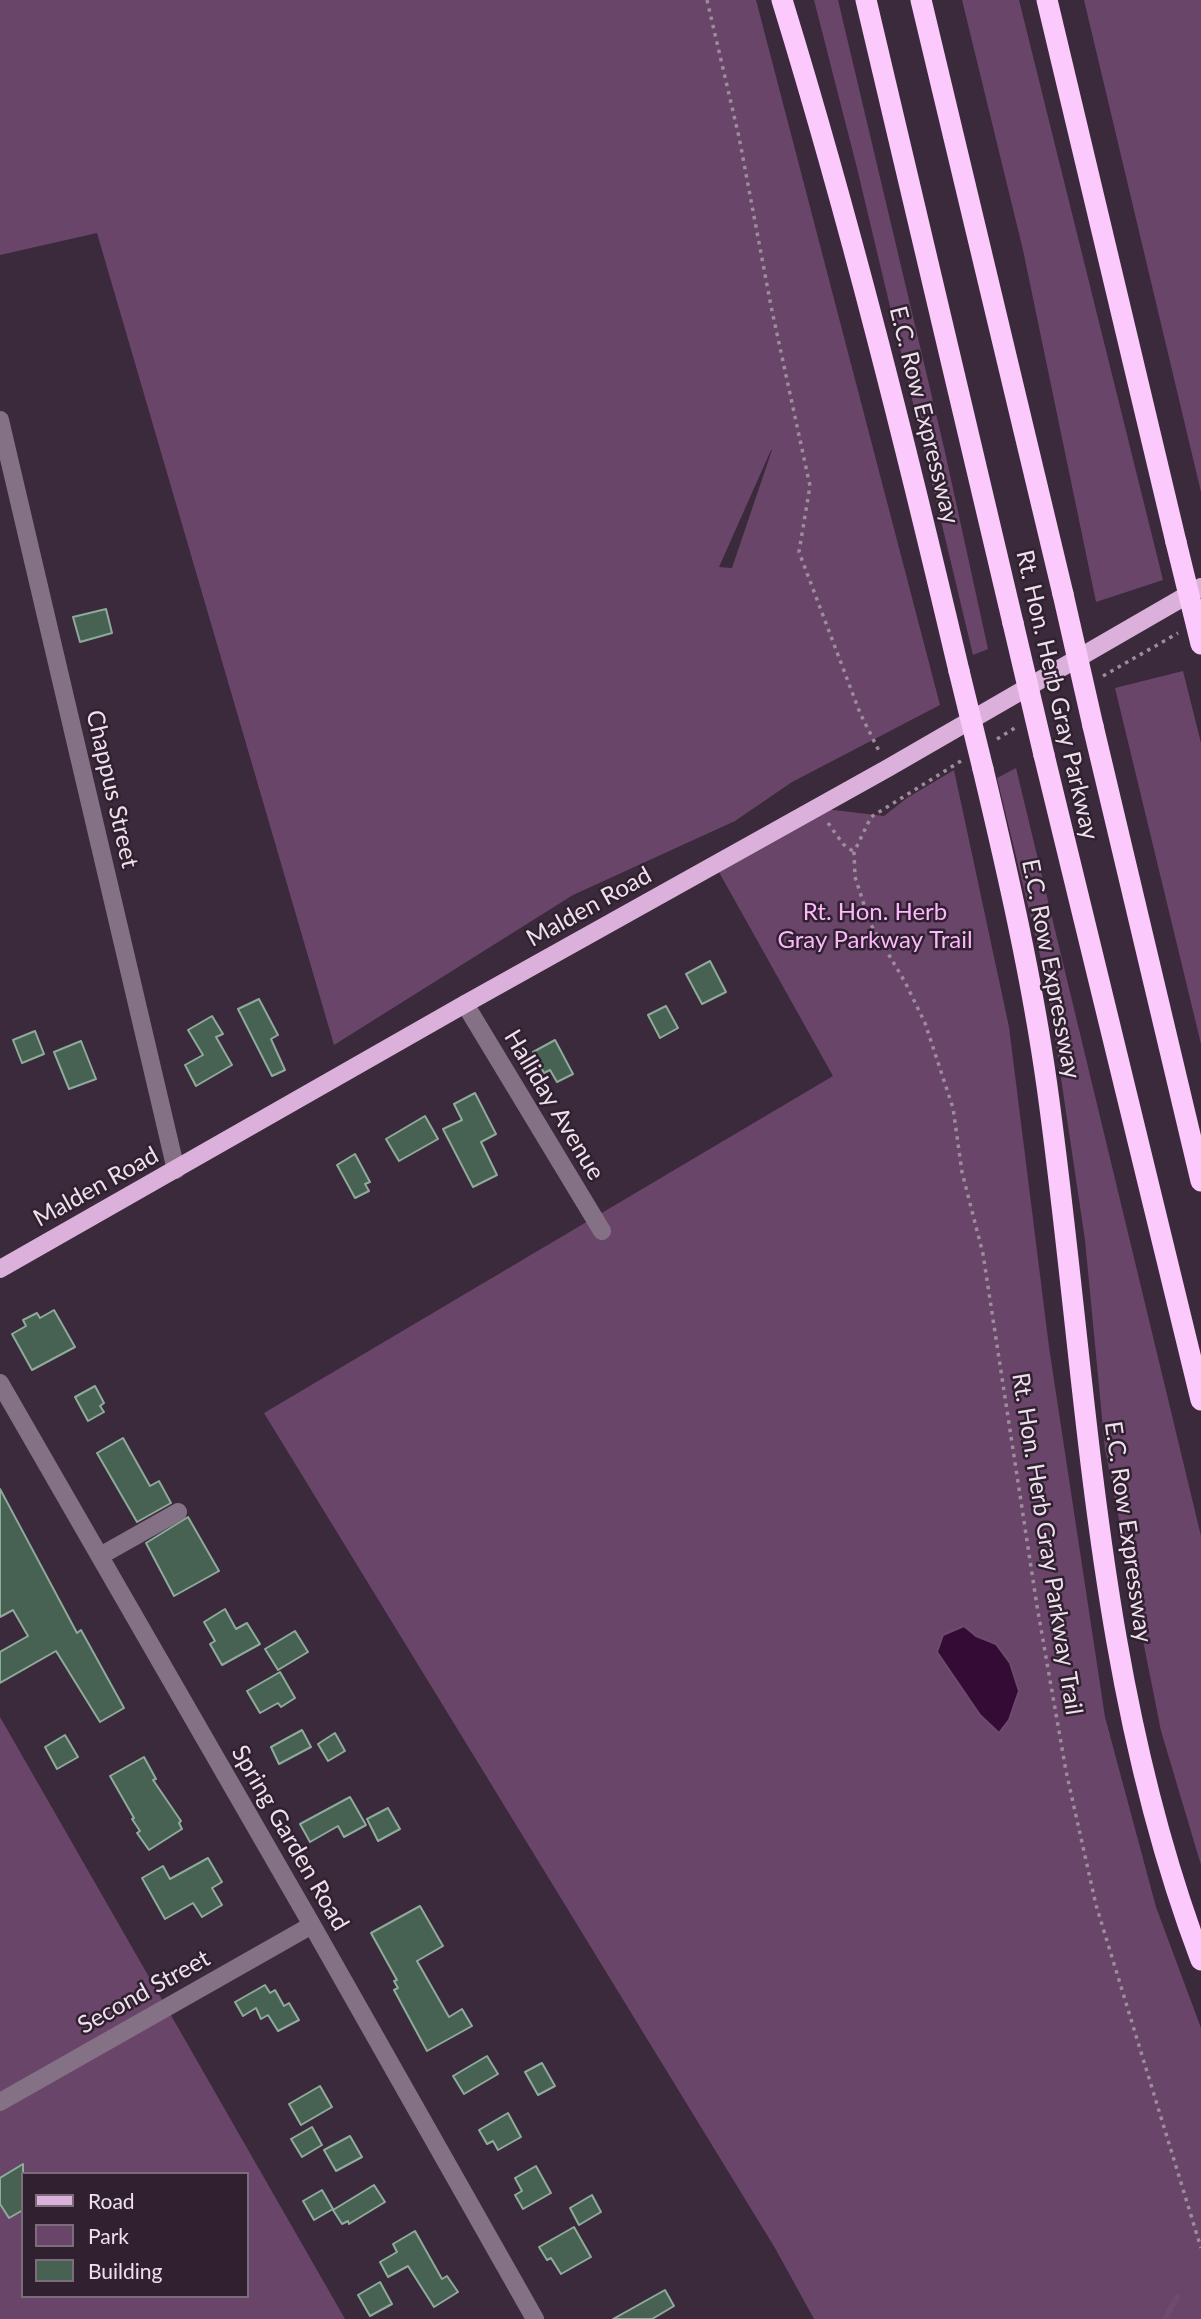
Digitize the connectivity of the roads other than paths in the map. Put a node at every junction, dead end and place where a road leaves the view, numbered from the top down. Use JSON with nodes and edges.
{"nodes":[{"id":1,"x":866,"y":0,"type":"edge"},
{"id":2,"x":920,"y":0,"type":"edge"},
{"id":3,"x":1047,"y":0,"type":"edge"},
{"id":4,"x":785,"y":5,"type":"edge"},
{"id":5,"x":0,"y":420,"type":"edge"},
{"id":6,"x":1201,"y":587,"type":"edge"},
{"id":7,"x":1201,"y":644,"type":"edge"},
{"id":8,"x":465,"y":1004,"type":"junction"},
{"id":9,"x":176,"y":1170,"type":"junction"},
{"id":10,"x":1201,"y":1181,"type":"edge"},
{"id":11,"x":602,"y":1231,"type":"dead end"},
{"id":12,"x":0,"y":1269,"type":"edge"},
{"id":13,"x":0,"y":1383,"type":"edge"},
{"id":14,"x":1201,"y":1400,"type":"edge"},
{"id":15,"x":177,"y":1512,"type":"dead end"},
{"id":16,"x":100,"y":1556,"type":"junction"},
{"id":17,"x":312,"y":1925,"type":"junction"},
{"id":18,"x":1201,"y":1960,"type":"edge"},
{"id":19,"x":0,"y":2102,"type":"edge"},
{"id":20,"x":535,"y":2319,"type":"edge"}],
"edges":[{"from":1,"to":14,"type":"highway","name":"Rt. Hon. Herb Gray Parkway","bridge":true},
{"from":2,"to":10,"type":"highway","name":"Rt. Hon. Herb Gray Parkway","bridge":true},
{"from":3,"to":7,"type":"highway","bridge":true},
{"from":4,"to":18,"type":"highway","name":"E.C. Row Expressway","bridge":true},
{"from":5,"to":9,"type":"street","name":"Chappus Street"},
{"from":6,"to":8,"type":"main road","name":"Malden Road"},
{"from":8,"to":9,"type":"main road","name":"Malden Road"},
{"from":8,"to":11,"type":"street","name":"Halliday Avenue"},
{"from":9,"to":12,"type":"main road","name":"Malden Road"},
{"from":13,"to":16,"type":"street","name":"Spring Garden Road"},
{"from":15,"to":16,"type":"street"},
{"from":16,"to":17,"type":"street","name":"Spring Garden Road"},
{"from":17,"to":19,"type":"street","name":"Second Street"},
{"from":17,"to":20,"type":"street","name":"Spring Garden Road"}]}
